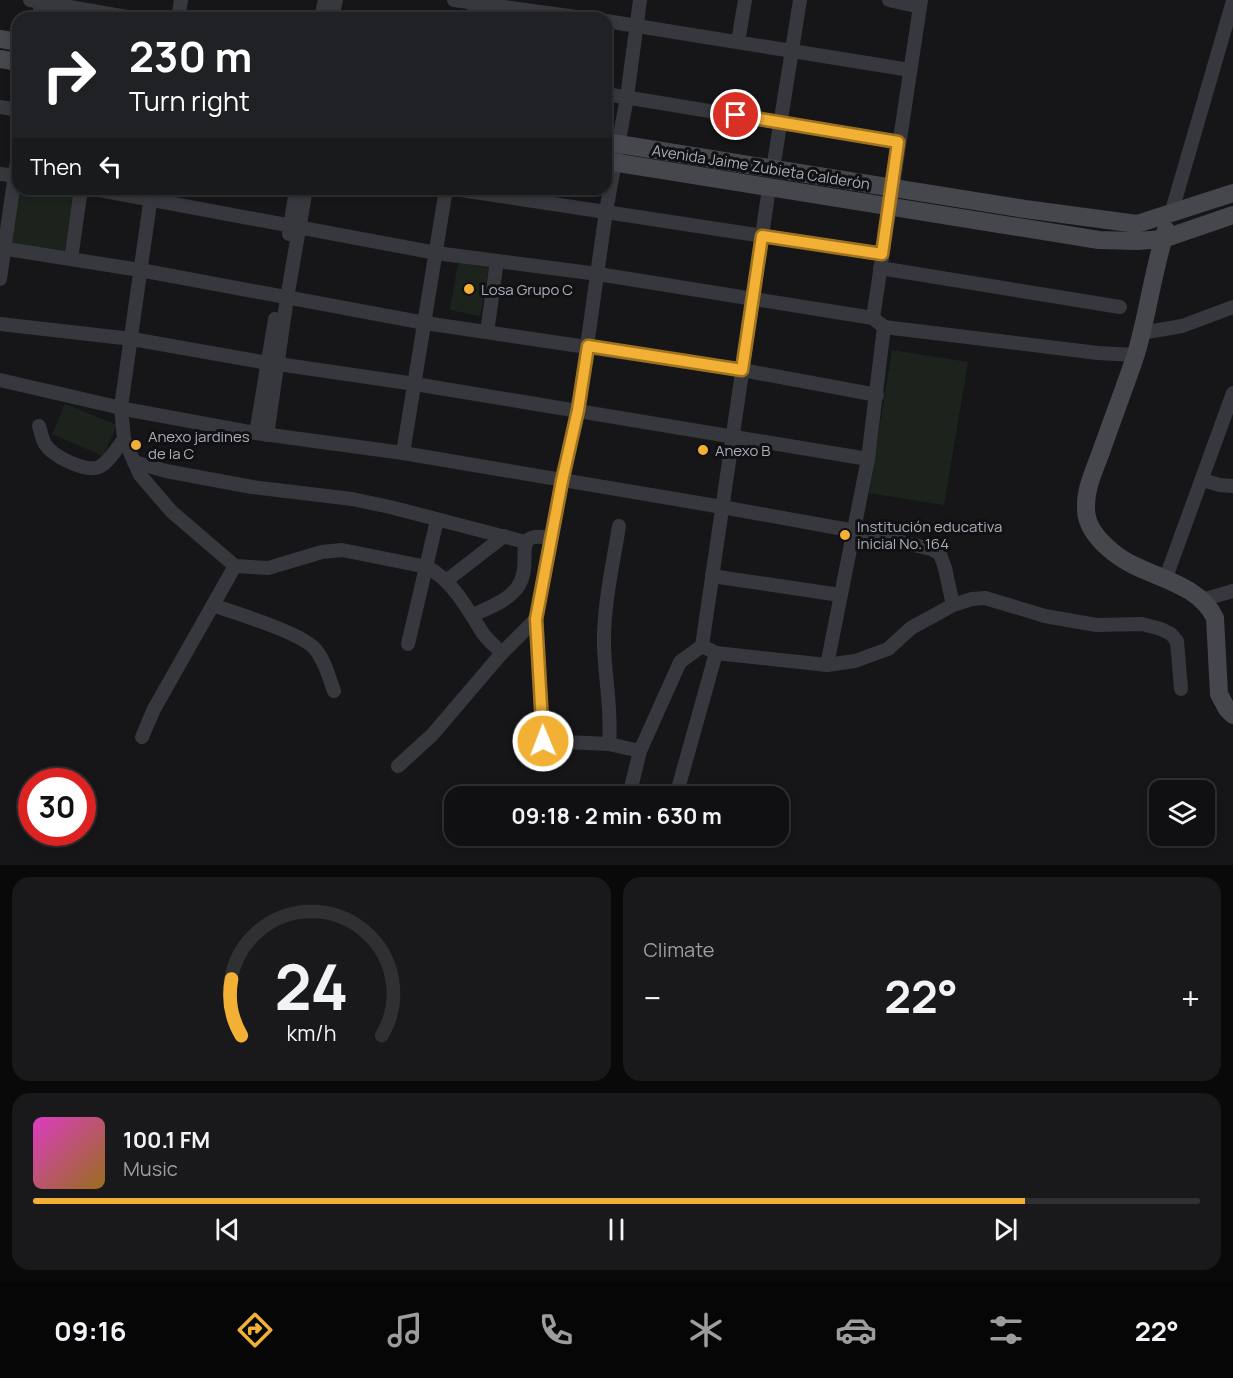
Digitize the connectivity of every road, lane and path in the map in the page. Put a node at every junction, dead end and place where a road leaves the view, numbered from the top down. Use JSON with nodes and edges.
{"nodes":[{"id":1,"x":454,"y":0,"type":"edge"},
{"id":2,"x":640,"y":0,"type":"edge"},
{"id":3,"x":745,"y":0,"type":"edge"},
{"id":4,"x":800,"y":0,"type":"edge"},
{"id":5,"x":889,"y":0,"type":"edge"},
{"id":6,"x":37,"y":1,"type":"edge"},
{"id":7,"x":1233,"y":1,"type":"edge"},
{"id":8,"x":476,"y":2,"type":"edge"},
{"id":9,"x":921,"y":3,"type":"edge"},
{"id":10,"x":99,"y":12,"type":"edge"},
{"id":11,"x":544,"y":12,"type":"edge"},
{"id":12,"x":612,"y":22,"type":"edge"},
{"id":13,"x":636,"y":25,"type":"junction"},
{"id":14,"x":738,"y":42,"type":"junction"},
{"id":15,"x":792,"y":51,"type":"junction"},
{"id":16,"x":910,"y":70,"type":"junction"},
{"id":17,"x":612,"y":95,"type":"edge"},
{"id":18,"x":627,"y":97,"type":"junction"},
{"id":19,"x":780,"y":122,"type":"junction"},
{"id":20,"x":898,"y":142,"type":"junction"},
{"id":21,"x":612,"y":143,"type":"edge"},
{"id":22,"x":612,"y":162,"type":"edge"},
{"id":23,"x":773,"y":169,"type":"junction"},
{"id":24,"x":11,"y":175,"type":"edge"},
{"id":25,"x":769,"y":188,"type":"junction"},
{"id":26,"x":892,"y":188,"type":"junction"},
{"id":27,"x":1233,"y":193,"type":"edge"},
{"id":28,"x":80,"y":195,"type":"edge"},
{"id":29,"x":152,"y":195,"type":"edge"},
{"id":30,"x":156,"y":195,"type":"edge"},
{"id":31,"x":296,"y":195,"type":"edge"},
{"id":32,"x":304,"y":195,"type":"edge"},
{"id":33,"x":445,"y":195,"type":"edge"},
{"id":34,"x":495,"y":195,"type":"edge"},
{"id":35,"x":608,"y":195,"type":"edge"},
{"id":36,"x":889,"y":207,"type":"junction"},
{"id":37,"x":606,"y":211,"type":"junction"},
{"id":38,"x":1171,"y":214,"type":"junction"},
{"id":39,"x":1233,"y":215,"type":"edge"},
{"id":40,"x":295,"y":227,"type":"junction"},
{"id":41,"x":762,"y":236,"type":"junction"},
{"id":42,"x":1163,"y":239,"type":"junction"},
{"id":43,"x":2,"y":248,"type":"edge"},
{"id":44,"x":436,"y":253,"type":"junction"},
{"id":45,"x":71,"y":259,"type":"junction"},
{"id":46,"x":497,"y":261,"type":"junction"},
{"id":47,"x":881,"y":261,"type":"junction"},
{"id":48,"x":140,"y":270,"type":"junction"},
{"id":49,"x":598,"y":274,"type":"junction"},
{"id":50,"x":0,"y":279,"type":"edge"},
{"id":51,"x":283,"y":297,"type":"junction"},
{"id":52,"x":753,"y":298,"type":"junction"},
{"id":53,"x":1120,"y":307,"type":"dead end"},
{"id":54,"x":1233,"y":307,"type":"edge"},
{"id":55,"x":873,"y":318,"type":"junction"},
{"id":56,"x":425,"y":323,"type":"junction"},
{"id":57,"x":0,"y":324,"type":"edge"},
{"id":58,"x":884,"y":327,"type":"junction"},
{"id":59,"x":487,"y":332,"type":"junction"},
{"id":60,"x":1141,"y":333,"type":"junction"},
{"id":61,"x":132,"y":339,"type":"junction"},
{"id":62,"x":588,"y":346,"type":"junction"},
{"id":63,"x":1136,"y":355,"type":"junction"},
{"id":64,"x":273,"y":363,"type":"junction"},
{"id":65,"x":742,"y":370,"type":"junction"},
{"id":66,"x":0,"y":380,"type":"edge"},
{"id":67,"x":415,"y":384,"type":"junction"},
{"id":68,"x":1233,"y":394,"type":"edge"},
{"id":69,"x":877,"y":395,"type":"junction"},
{"id":70,"x":122,"y":407,"type":"junction"},
{"id":71,"x":578,"y":410,"type":"junction"},
{"id":72,"x":39,"y":426,"type":"dead end"},
{"id":73,"x":261,"y":434,"type":"junction"},
{"id":74,"x":733,"y":438,"type":"junction"},
{"id":75,"x":124,"y":440,"type":"junction"},
{"id":76,"x":403,"y":453,"type":"junction"},
{"id":77,"x":868,"y":459,"type":"junction"},
{"id":78,"x":134,"y":462,"type":"junction"},
{"id":79,"x":1202,"y":480,"type":"junction"},
{"id":80,"x":562,"y":481,"type":"junction"},
{"id":81,"x":1233,"y":486,"type":"edge"},
{"id":82,"x":722,"y":507,"type":"junction"},
{"id":83,"x":437,"y":520,"type":"junction"},
{"id":84,"x":619,"y":526,"type":"dead end"},
{"id":85,"x":855,"y":531,"type":"junction"},
{"id":86,"x":504,"y":536,"type":"junction"},
{"id":87,"x":551,"y":538,"type":"junction"},
{"id":88,"x":525,"y":542,"type":"junction"},
{"id":89,"x":235,"y":566,"type":"junction"},
{"id":90,"x":427,"y":567,"type":"junction"},
{"id":91,"x":712,"y":576,"type":"junction"},
{"id":92,"x":1164,"y":580,"type":"junction"},
{"id":93,"x":446,"y":581,"type":"junction"},
{"id":94,"x":1233,"y":591,"type":"edge"},
{"id":95,"x":840,"y":595,"type":"junction"},
{"id":96,"x":1202,"y":600,"type":"junction"},
{"id":97,"x":213,"y":605,"type":"junction"},
{"id":98,"x":953,"y":605,"type":"junction"},
{"id":99,"x":473,"y":615,"type":"junction"},
{"id":100,"x":536,"y":619,"type":"junction"},
{"id":101,"x":408,"y":644,"type":"dead end"},
{"id":102,"x":702,"y":646,"type":"junction"},
{"id":103,"x":716,"y":652,"type":"junction"},
{"id":104,"x":502,"y":653,"type":"junction"},
{"id":105,"x":827,"y":665,"type":"junction"},
{"id":106,"x":1181,"y":689,"type":"dead end"},
{"id":107,"x":334,"y":691,"type":"dead end"},
{"id":108,"x":1233,"y":715,"type":"edge"},
{"id":109,"x":142,"y":737,"type":"dead end"},
{"id":110,"x":609,"y":744,"type":"junction"},
{"id":111,"x":640,"y":751,"type":"junction"},
{"id":112,"x":398,"y":766,"type":"dead end"},
{"id":113,"x":631,"y":786,"type":"edge"},
{"id":114,"x":679,"y":786,"type":"edge"}],
"edges":[{"from":1,"to":8,"type":"street"},
{"from":2,"to":13,"type":"street"},
{"from":3,"to":14,"type":"street"},
{"from":4,"to":15,"type":"street"},
{"from":5,"to":9,"type":"street"},
{"from":6,"to":10,"type":"street"},
{"from":7,"to":38,"type":"street"},
{"from":8,"to":11,"type":"street"},
{"from":9,"to":16,"type":"street"},
{"from":12,"to":13,"type":"street"},
{"from":13,"to":14,"type":"street"},
{"from":13,"to":18,"type":"street"},
{"from":14,"to":15,"type":"street"},
{"from":15,"to":16,"type":"street"},
{"from":15,"to":19,"type":"street"},
{"from":16,"to":20,"type":"street"},
{"from":17,"to":18,"type":"street"},
{"from":18,"to":19,"type":"street"},
{"from":18,"to":21,"type":"street"},
{"from":19,"to":20,"type":"street"},
{"from":19,"to":23,"type":"street"},
{"from":20,"to":26,"type":"street"},
{"from":21,"to":23,"type":"street","name":"Avenida Jaime Zubieta Calderón"},
{"from":22,"to":25,"type":"street","name":"Avenida Jaime Zubieta Calderón"},
{"from":23,"to":26,"type":"street","name":"Avenida Jaime Zubieta Calderón"},
{"from":24,"to":43,"type":"street"},
{"from":25,"to":36,"type":"street","name":"Avenida Jaime Zubieta Calderón"},
{"from":25,"to":41,"type":"street"},
{"from":26,"to":36,"type":"street"},
{"from":26,"to":38,"type":"street","name":"Avenida Jaime Zubieta Calderón"},
{"from":27,"to":38,"type":"street","name":"Avenida Jaime Zubieta Calderón"},
{"from":28,"to":45,"type":"street"},
{"from":29,"to":48,"type":"street"},
{"from":30,"to":40,"type":"street"},
{"from":31,"to":40,"type":"street"},
{"from":32,"to":40,"type":"street"},
{"from":33,"to":44,"type":"street"},
{"from":34,"to":37,"type":"street"},
{"from":35,"to":37,"type":"street"},
{"from":36,"to":42,"type":"street","name":"Avenida Jaime Zubieta Calderón"},
{"from":36,"to":47,"type":"street"},
{"from":37,"to":41,"type":"street"},
{"from":37,"to":49,"type":"street"},
{"from":38,"to":42,"type":"street"},
{"from":39,"to":42,"type":"street","name":"Avenida Jaime Zubieta Calderón"},
{"from":40,"to":44,"type":"street"},
{"from":40,"to":51,"type":"street"},
{"from":41,"to":47,"type":"street"},
{"from":41,"to":52,"type":"street"},
{"from":42,"to":60,"type":"street"},
{"from":43,"to":45,"type":"street"},
{"from":43,"to":50,"type":"street"},
{"from":44,"to":46,"type":"street"},
{"from":44,"to":56,"type":"street"},
{"from":45,"to":48,"type":"street"},
{"from":46,"to":49,"type":"street"},
{"from":46,"to":59,"type":"street"},
{"from":47,"to":53,"type":"street"},
{"from":47,"to":55,"type":"street"},
{"from":48,"to":51,"type":"street"},
{"from":48,"to":61,"type":"street"},
{"from":49,"to":52,"type":"street"},
{"from":49,"to":62,"type":"street"},
{"from":51,"to":56,"type":"street"},
{"from":51,"to":64,"type":"street"},
{"from":52,"to":55,"type":"street"},
{"from":52,"to":65,"type":"street"},
{"from":54,"to":60,"type":"street"},
{"from":55,"to":58,"type":"street"},
{"from":56,"to":59,"type":"street"},
{"from":56,"to":67,"type":"street"},
{"from":57,"to":61,"type":"street"},
{"from":58,"to":63,"type":"street"},
{"from":58,"to":69,"type":"street"},
{"from":59,"to":62,"type":"street"},
{"from":60,"to":63,"type":"street"},
{"from":61,"to":64,"type":"street"},
{"from":61,"to":70,"type":"street"},
{"from":62,"to":65,"type":"street"},
{"from":62,"to":71,"type":"street"},
{"from":63,"to":92,"type":"street"},
{"from":64,"to":67,"type":"street"},
{"from":64,"to":73,"type":"street"},
{"from":65,"to":69,"type":"street"},
{"from":65,"to":74,"type":"street"},
{"from":66,"to":70,"type":"street"},
{"from":67,"to":71,"type":"street"},
{"from":67,"to":76,"type":"street"},
{"from":68,"to":79,"type":"street"},
{"from":69,"to":77,"type":"street"},
{"from":70,"to":73,"type":"street"},
{"from":70,"to":75,"type":"street"},
{"from":71,"to":74,"type":"street"},
{"from":71,"to":80,"type":"street"},
{"from":72,"to":75,"type":"street"},
{"from":73,"to":76,"type":"street"},
{"from":74,"to":77,"type":"street"},
{"from":74,"to":82,"type":"street"},
{"from":75,"to":78,"type":"street"},
{"from":76,"to":80,"type":"street"},
{"from":77,"to":85,"type":"street"},
{"from":78,"to":83,"type":"street"},
{"from":78,"to":89,"type":"street"},
{"from":79,"to":81,"type":"street"},
{"from":79,"to":92,"type":"street"},
{"from":80,"to":82,"type":"street"},
{"from":80,"to":87,"type":"street"},
{"from":82,"to":85,"type":"street"},
{"from":82,"to":91,"type":"street"},
{"from":83,"to":86,"type":"street"},
{"from":83,"to":90,"type":"street"},
{"from":84,"to":110,"type":"street"},
{"from":85,"to":95,"type":"street"},
{"from":85,"to":98,"type":"street"},
{"from":86,"to":88,"type":"street"},
{"from":86,"to":93,"type":"street"},
{"from":87,"to":88,"type":"street"},
{"from":87,"to":100,"type":"street"},
{"from":88,"to":99,"type":"street"},
{"from":89,"to":90,"type":"street"},
{"from":89,"to":97,"type":"street"},
{"from":90,"to":93,"type":"street"},
{"from":90,"to":101,"type":"street"},
{"from":91,"to":95,"type":"street"},
{"from":91,"to":102,"type":"street"},
{"from":92,"to":96,"type":"street"},
{"from":93,"to":99,"type":"street"},
{"from":94,"to":96,"type":"street"},
{"from":95,"to":105,"type":"street"},
{"from":96,"to":108,"type":"street"},
{"from":97,"to":107,"type":"street"},
{"from":97,"to":109,"type":"street"},
{"from":98,"to":105,"type":"street"},
{"from":98,"to":106,"type":"street"},
{"from":99,"to":104,"type":"street"},
{"from":100,"to":104,"type":"street"},
{"from":100,"to":110,"type":"street"},
{"from":102,"to":103,"type":"street"},
{"from":102,"to":111,"type":"street"},
{"from":103,"to":105,"type":"street"},
{"from":103,"to":114,"type":"street"},
{"from":104,"to":112,"type":"street"},
{"from":110,"to":111,"type":"street"},
{"from":111,"to":113,"type":"street"}]}
